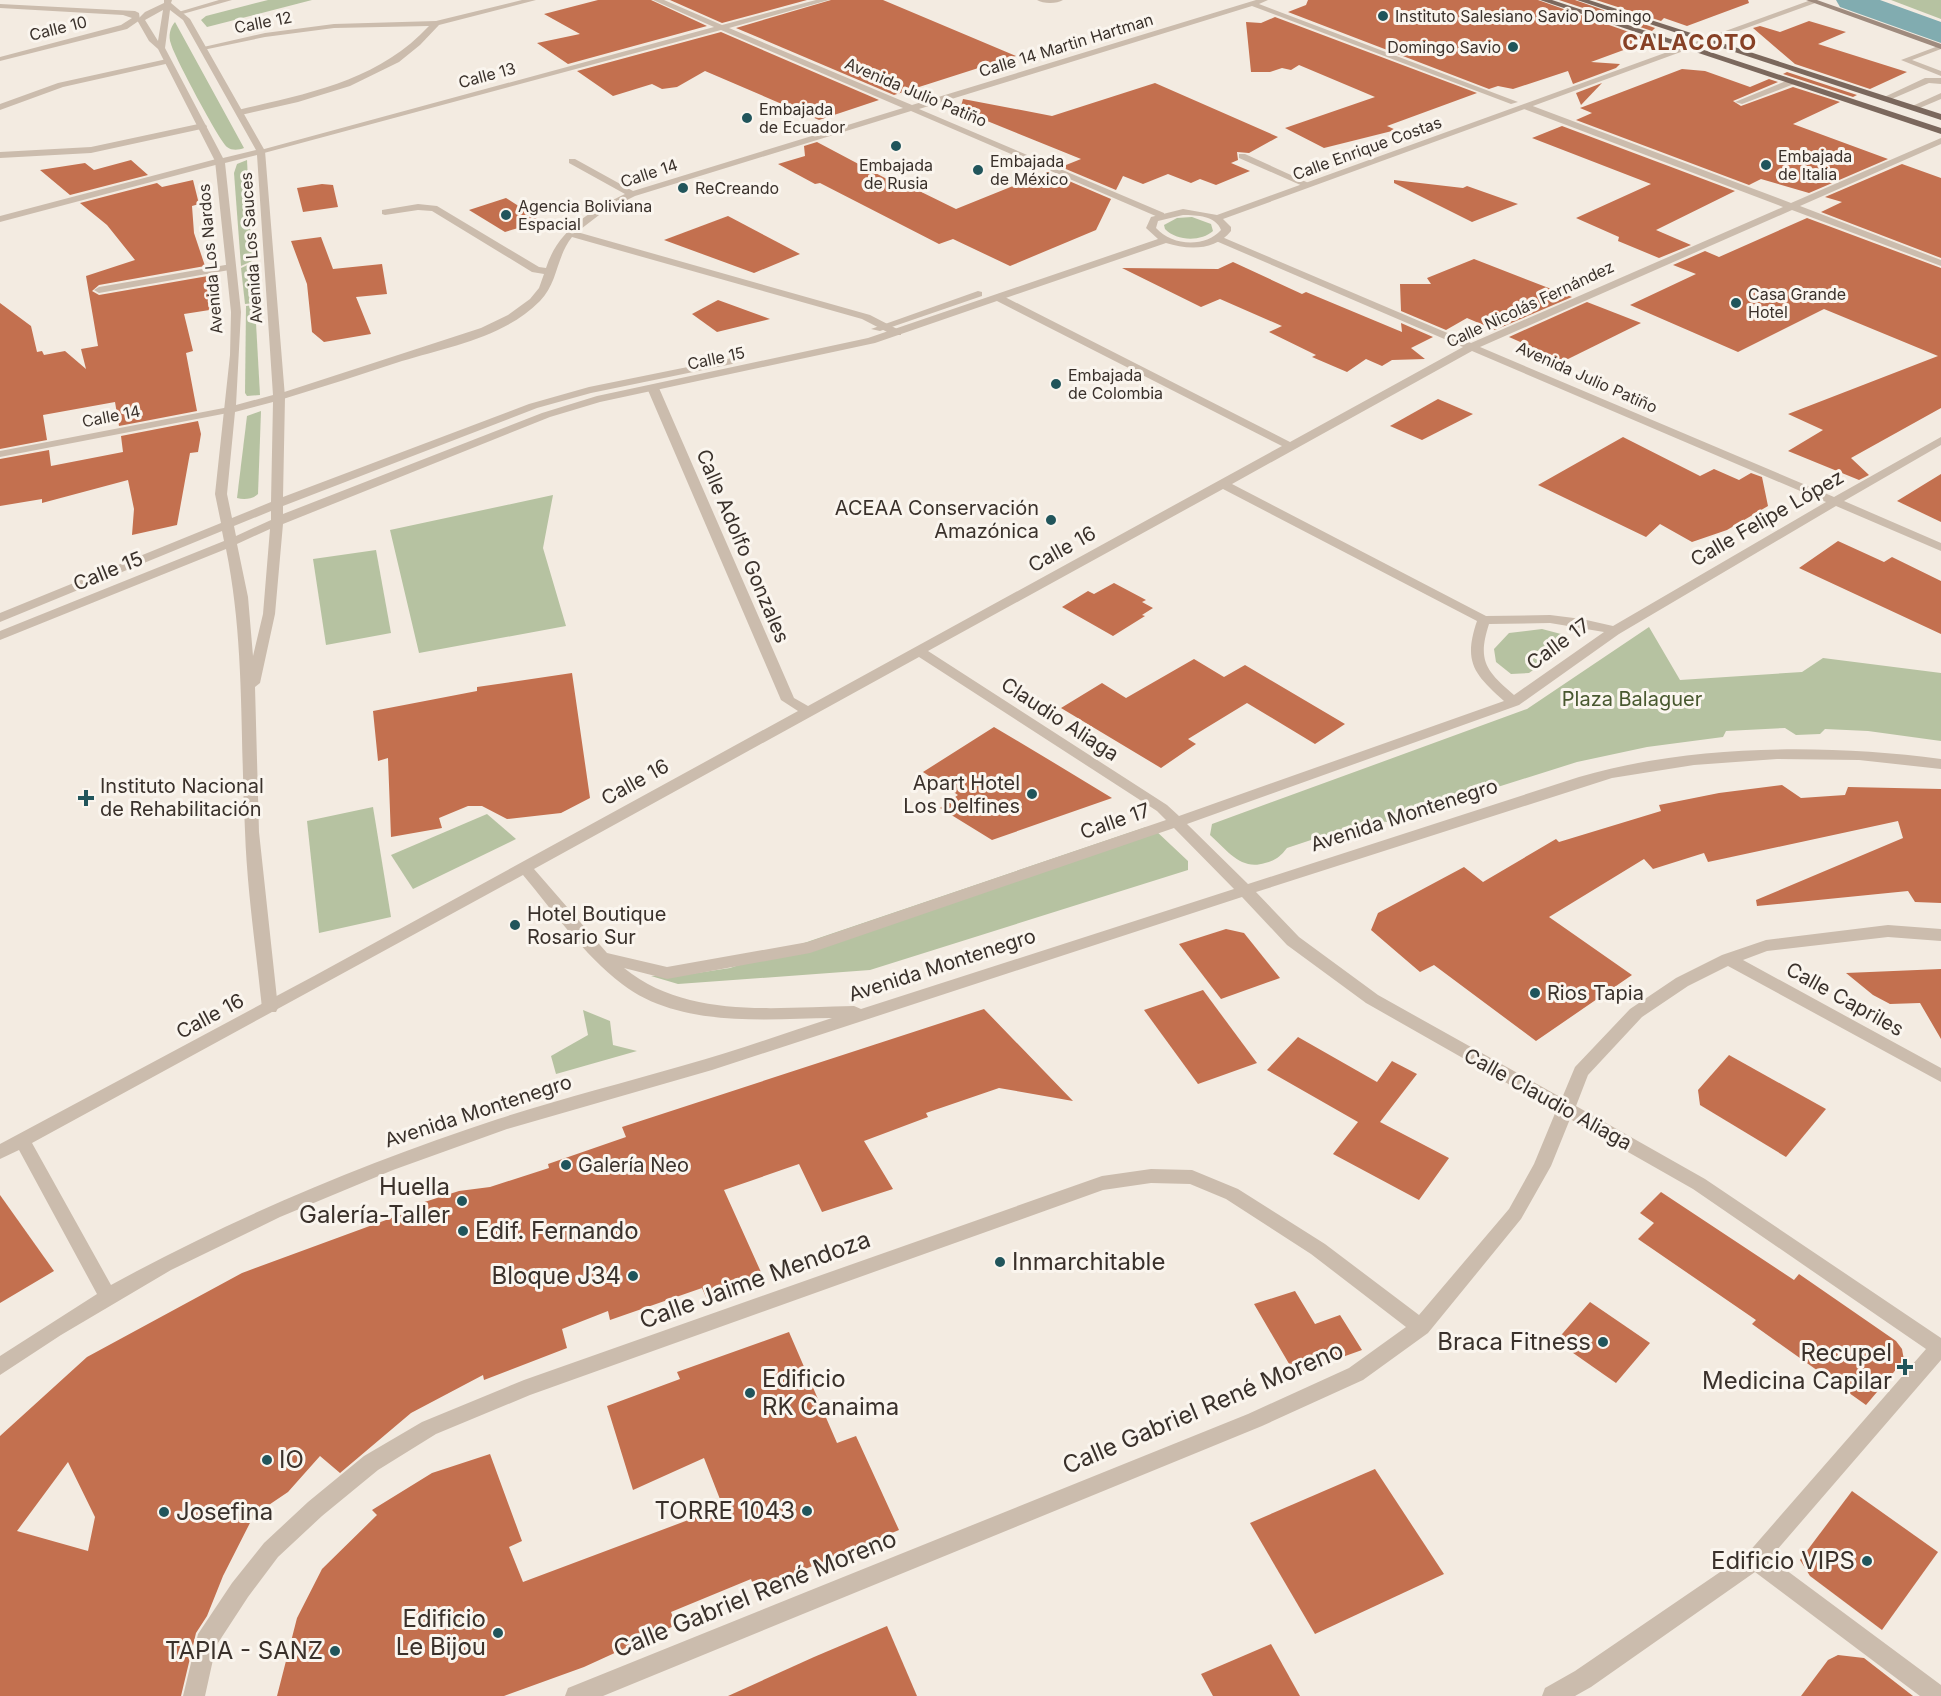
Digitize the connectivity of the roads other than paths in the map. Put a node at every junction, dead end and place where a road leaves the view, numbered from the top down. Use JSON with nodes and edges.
{"nodes":[{"id":1,"x":228,"y":0,"type":"edge"},
{"id":2,"x":532,"y":0,"type":"edge"},
{"id":3,"x":657,"y":0,"type":"edge"},
{"id":4,"x":825,"y":0,"type":"edge"},
{"id":5,"x":1041,"y":0,"type":"edge"},
{"id":6,"x":1059,"y":0,"type":"edge"},
{"id":7,"x":1241,"y":0,"type":"edge"},
{"id":8,"x":1264,"y":0,"type":"edge"},
{"id":9,"x":1544,"y":0,"type":"edge"},
{"id":10,"x":1581,"y":0,"type":"edge"},
{"id":11,"x":1794,"y":0,"type":"edge"},
{"id":12,"x":1812,"y":1,"type":"edge"},
{"id":13,"x":1251,"y":4,"type":"junction"},
{"id":14,"x":0,"y":6,"type":"edge"},
{"id":15,"x":166,"y":9,"type":"edge"},
{"id":16,"x":126,"y":13,"type":"junction"},
{"id":17,"x":179,"y":13,"type":"junction"},
{"id":18,"x":148,"y":14,"type":"junction"},
{"id":19,"x":436,"y":23,"type":"junction"},
{"id":20,"x":124,"y":27,"type":"junction"},
{"id":21,"x":144,"y":27,"type":"junction"},
{"id":22,"x":722,"y":27,"type":"junction"},
{"id":23,"x":1691,"y":36,"type":"junction"},
{"id":24,"x":1706,"y":41,"type":"junction"},
{"id":25,"x":1673,"y":43,"type":"junction"},
{"id":26,"x":1687,"y":47,"type":"junction"},
{"id":27,"x":1941,"y":47,"type":"edge"},
{"id":28,"x":161,"y":48,"type":"junction"},
{"id":29,"x":203,"y":48,"type":"junction"},
{"id":30,"x":0,"y":59,"type":"edge"},
{"id":31,"x":167,"y":61,"type":"junction"},
{"id":32,"x":1941,"y":74,"type":"edge"},
{"id":33,"x":1941,"y":81,"type":"edge"},
{"id":34,"x":1791,"y":82,"type":"junction"},
{"id":35,"x":1941,"y":96,"type":"edge"},
{"id":36,"x":1884,"y":99,"type":"junction"},
{"id":37,"x":1514,"y":102,"type":"junction"},
{"id":38,"x":1739,"y":102,"type":"dead end"},
{"id":39,"x":1867,"y":106,"type":"junction"},
{"id":40,"x":0,"y":107,"type":"edge"},
{"id":41,"x":1527,"y":107,"type":"junction"},
{"id":42,"x":912,"y":108,"type":"junction"},
{"id":43,"x":1912,"y":108,"type":"junction"},
{"id":44,"x":241,"y":112,"type":"junction"},
{"id":45,"x":1941,"y":117,"type":"edge"},
{"id":46,"x":1941,"y":125,"type":"edge"},
{"id":47,"x":202,"y":126,"type":"junction"},
{"id":48,"x":1941,"y":131,"type":"edge"},
{"id":49,"x":1941,"y":141,"type":"edge"},
{"id":50,"x":261,"y":151,"type":"junction"},
{"id":51,"x":0,"y":155,"type":"edge"},
{"id":52,"x":1242,"y":156,"type":"dead end"},
{"id":53,"x":220,"y":161,"type":"junction"},
{"id":54,"x":572,"y":161,"type":"dead end"},
{"id":55,"x":1304,"y":183,"type":"junction"},
{"id":56,"x":632,"y":195,"type":"junction"},
{"id":57,"x":1791,"y":206,"type":"junction"},
{"id":58,"x":385,"y":212,"type":"dead end"},
{"id":59,"x":1205,"y":214,"type":"junction"},
{"id":60,"x":1161,"y":215,"type":"junction"},
{"id":61,"x":1217,"y":218,"type":"junction"},
{"id":62,"x":0,"y":219,"type":"edge"},
{"id":63,"x":570,"y":233,"type":"junction"},
{"id":64,"x":1154,"y":234,"type":"junction"},
{"id":65,"x":1220,"y":239,"type":"junction"},
{"id":66,"x":1165,"y":240,"type":"junction"},
{"id":67,"x":1941,"y":263,"type":"edge"},
{"id":68,"x":231,"y":267,"type":"junction"},
{"id":69,"x":552,"y":272,"type":"junction"},
{"id":70,"x":99,"y":290,"type":"dead end"},
{"id":71,"x":999,"y":298,"type":"junction"},
{"id":72,"x":885,"y":326,"type":"junction"},
{"id":73,"x":897,"y":333,"type":"junction"},
{"id":74,"x":1473,"y":346,"type":"junction"},
{"id":75,"x":650,"y":383,"type":"junction"},
{"id":76,"x":279,"y":397,"type":"junction"},
{"id":77,"x":229,"y":410,"type":"junction"},
{"id":78,"x":1941,"y":440,"type":"edge"},
{"id":79,"x":1290,"y":446,"type":"junction"},
{"id":80,"x":0,"y":454,"type":"edge"},
{"id":81,"x":1223,"y":484,"type":"junction"},
{"id":82,"x":1832,"y":502,"type":"junction"},
{"id":83,"x":278,"y":505,"type":"junction"},
{"id":84,"x":278,"y":520,"type":"junction"},
{"id":85,"x":225,"y":521,"type":"junction"},
{"id":86,"x":1941,"y":548,"type":"edge"},
{"id":87,"x":231,"y":549,"type":"junction"},
{"id":88,"x":0,"y":618,"type":"edge"},
{"id":89,"x":1484,"y":620,"type":"junction"},
{"id":90,"x":1614,"y":630,"type":"junction"},
{"id":91,"x":0,"y":636,"type":"edge"},
{"id":92,"x":919,"y":651,"type":"junction"},
{"id":93,"x":249,"y":701,"type":"junction"},
{"id":94,"x":1514,"y":702,"type":"junction"},
{"id":95,"x":807,"y":711,"type":"junction"},
{"id":96,"x":1941,"y":764,"type":"edge"},
{"id":97,"x":1177,"y":822,"type":"junction"},
{"id":98,"x":525,"y":868,"type":"junction"},
{"id":99,"x":1246,"y":891,"type":"junction"},
{"id":100,"x":1941,"y":935,"type":"edge"},
{"id":101,"x":604,"y":958,"type":"junction"},
{"id":102,"x":1728,"y":959,"type":"junction"},
{"id":103,"x":270,"y":1008,"type":"junction"},
{"id":104,"x":866,"y":1012,"type":"junction"},
{"id":105,"x":1941,"y":1076,"type":"edge"},
{"id":106,"x":1567,"y":1110,"type":"junction"},
{"id":107,"x":22,"y":1140,"type":"junction"},
{"id":108,"x":0,"y":1152,"type":"edge"},
{"id":109,"x":108,"y":1297,"type":"junction"},
{"id":110,"x":1421,"y":1327,"type":"junction"},
{"id":111,"x":1940,"y":1349,"type":"edge"},
{"id":112,"x":0,"y":1367,"type":"edge"},
{"id":113,"x":1755,"y":1560,"type":"junction"},
{"id":114,"x":194,"y":1696,"type":"edge"},
{"id":115,"x":576,"y":1696,"type":"edge"},
{"id":116,"x":1553,"y":1696,"type":"edge"},
{"id":117,"x":1938,"y":1696,"type":"edge"}],
"edges":[{"from":1,"to":17,"type":"street"},
{"from":2,"to":19,"type":"street","name":"Calle 12"},
{"from":3,"to":22,"type":"street","name":"Avenida Julio Patiño"},
{"from":4,"to":22,"type":"street","name":"Calle 13"},
{"from":5,"to":6,"type":"street"},
{"from":7,"to":13,"type":"street"},
{"from":8,"to":13,"type":"street","name":"Calle 14 Martin Hartman"},
{"from":9,"to":25,"type":"main road"},
{"from":10,"to":23,"type":"main road"},
{"from":11,"to":23,"type":"street"},
{"from":12,"to":24,"type":"street"},
{"from":12,"to":27,"type":"main road"},
{"from":13,"to":37,"type":"street"},
{"from":13,"to":42,"type":"street","name":"Calle 14 Martin Hartman"},
{"from":14,"to":16,"type":"street","name":"Calle 10"},
{"from":15,"to":17,"type":"street","name":"Calle 10"},
{"from":15,"to":17,"type":"street","name":"Avenida Los Sauces"},
{"from":15,"to":18,"type":"street","name":"Calle 10"},
{"from":15,"to":28,"type":"street"},
{"from":16,"to":18,"type":"street","name":"Calle 10"},
{"from":16,"to":20,"type":"street"},
{"from":17,"to":29,"type":"street","name":"Avenida Los Sauces"},
{"from":18,"to":21,"type":"street"},
{"from":19,"to":29,"type":"street","name":"Calle 12"},
{"from":19,"to":44,"type":"street"},
{"from":20,"to":21,"type":"street","name":"Calle 10"},
{"from":20,"to":30,"type":"street","name":"Calle 10"},
{"from":21,"to":28,"type":"street","name":"Avenida Los Nardos"},
{"from":22,"to":42,"type":"street","name":"Avenida Julio Patiño"},
{"from":22,"to":50,"type":"street","name":"Calle 13"},
{"from":23,"to":24,"type":"main road"},
{"from":23,"to":25,"type":"street"},
{"from":24,"to":26,"type":"street"},
{"from":24,"to":36,"type":"main road"},
{"from":25,"to":26,"type":"main road"},
{"from":25,"to":37,"type":"street","name":"Calle Enrique Costas"},
{"from":26,"to":34,"type":"main road"},
{"from":26,"to":41,"type":"street","name":"Calle Enrique Costas"},
{"from":27,"to":32,"type":"street"},
{"from":28,"to":31,"type":"street","name":"Avenida Los Nardos"},
{"from":29,"to":44,"type":"street","name":"Avenida Los Sauces"},
{"from":31,"to":40,"type":"street"},
{"from":31,"to":47,"type":"street","name":"Avenida Los Nardos"},
{"from":33,"to":36,"type":"street"},
{"from":34,"to":38,"type":"street"},
{"from":34,"to":39,"type":"main road"},
{"from":35,"to":43,"type":"street"},
{"from":36,"to":43,"type":"main road"},
{"from":37,"to":41,"type":"street"},
{"from":37,"to":55,"type":"street","name":"Calle Enrique Costas"},
{"from":39,"to":46,"type":"main road"},
{"from":39,"to":48,"type":"main road"},
{"from":41,"to":55,"type":"street","name":"Calle Enrique Costas"},
{"from":41,"to":57,"type":"street"},
{"from":42,"to":56,"type":"street","name":"Calle 14"},
{"from":42,"to":60,"type":"street","name":"Avenida Julio Patiño"},
{"from":43,"to":45,"type":"main road"},
{"from":44,"to":50,"type":"street","name":"Avenida Los Sauces"},
{"from":47,"to":51,"type":"street"},
{"from":47,"to":53,"type":"street","name":"Avenida Los Nardos"},
{"from":49,"to":57,"type":"street","name":"Calle Nicolás Fernández"},
{"from":50,"to":53,"type":"street","name":"Calle 13"},
{"from":50,"to":76,"type":"street","name":"Avenida Los Sauces"},
{"from":52,"to":55,"type":"street"},
{"from":53,"to":62,"type":"street"},
{"from":53,"to":68,"type":"street","name":"Avenida Los Nardos"},
{"from":54,"to":56,"type":"street"},
{"from":55,"to":59,"type":"street","name":"Calle Enrique Costas"},
{"from":55,"to":61,"type":"street","name":"Calle Enrique Costas"},
{"from":56,"to":63,"type":"street","name":"Calle 14"},
{"from":57,"to":67,"type":"street"},
{"from":57,"to":74,"type":"street","name":"Calle Nicolás Fernández"},
{"from":58,"to":69,"type":"street"},
{"from":59,"to":60,"type":"street"},
{"from":59,"to":61,"type":"street"},
{"from":60,"to":64,"type":"street"},
{"from":61,"to":65,"type":"street"},
{"from":63,"to":69,"type":"street","name":"Calle 14"},
{"from":63,"to":72,"type":"street"},
{"from":64,"to":66,"type":"street"},
{"from":64,"to":72,"type":"street","name":"Calle 15"},
{"from":65,"to":66,"type":"street"},
{"from":65,"to":74,"type":"street","name":"Avenida Julio Patiño"},
{"from":66,"to":71,"type":"street","name":"Calle 15"},
{"from":68,"to":70,"type":"street"},
{"from":68,"to":77,"type":"street","name":"Avenida Los Nardos"},
{"from":69,"to":76,"type":"street","name":"Calle 14"},
{"from":71,"to":73,"type":"street","name":"Calle 15"},
{"from":71,"to":79,"type":"street"},
{"from":72,"to":73,"type":"street"},
{"from":72,"to":75,"type":"street","name":"Calle 15"},
{"from":73,"to":75,"type":"street","name":"Calle 15"},
{"from":74,"to":79,"type":"street","name":"Calle Nicolás Fernández"},
{"from":74,"to":82,"type":"street","name":"Avenida Julio Patiño"},
{"from":75,"to":83,"type":"street","name":"Calle 15"},
{"from":75,"to":84,"type":"street","name":"Calle 15"},
{"from":75,"to":95,"type":"street","name":"Calle Adolfo Gonzales"},
{"from":76,"to":77,"type":"street","name":"Calle 14"},
{"from":76,"to":83,"type":"street","name":"Avenida Los Sauces"},
{"from":77,"to":80,"type":"street","name":"Calle 14"},
{"from":77,"to":85,"type":"street","name":"Avenida Los Nardos"},
{"from":78,"to":82,"type":"street","name":"Calle Felipe López"},
{"from":79,"to":81,"type":"street","name":"Calle 16"},
{"from":81,"to":89,"type":"street"},
{"from":81,"to":92,"type":"street","name":"Calle 16"},
{"from":82,"to":86,"type":"street","name":"Avenida Julio Patiño"},
{"from":82,"to":90,"type":"street","name":"Calle Felipe López"},
{"from":83,"to":84,"type":"street","name":"Avenida Los Sauces"},
{"from":83,"to":85,"type":"street","name":"Calle 15"},
{"from":84,"to":87,"type":"street","name":"Calle 15"},
{"from":84,"to":93,"type":"street"},
{"from":85,"to":87,"type":"street","name":"Avenida Los Nardos"},
{"from":85,"to":88,"type":"street","name":"Calle 15"},
{"from":87,"to":91,"type":"street","name":"Calle 15"},
{"from":87,"to":93,"type":"street"},
{"from":89,"to":90,"type":"street"},
{"from":89,"to":94,"type":"street"},
{"from":90,"to":94,"type":"street","name":"Calle 17"},
{"from":92,"to":95,"type":"street","name":"Calle 16"},
{"from":92,"to":97,"type":"street","name":"Claudio Aliaga"},
{"from":93,"to":103,"type":"street"},
{"from":94,"to":97,"type":"street","name":"Calle 17"},
{"from":95,"to":98,"type":"street","name":"Calle 16"},
{"from":96,"to":99,"type":"street","name":"Avenida Montenegro"},
{"from":97,"to":99,"type":"street","name":"Calle Claudio Aliaga"},
{"from":97,"to":101,"type":"street","name":"Calle 17"},
{"from":98,"to":101,"type":"street"},
{"from":98,"to":103,"type":"street","name":"Calle 16"},
{"from":99,"to":104,"type":"street","name":"Avenida Montenegro"},
{"from":99,"to":106,"type":"street","name":"Calle Claudio Aliaga"},
{"from":100,"to":102,"type":"street","name":"Calle Gabriel René Moreno"},
{"from":101,"to":104,"type":"street"},
{"from":102,"to":105,"type":"street","name":"Calle Capriles"},
{"from":102,"to":106,"type":"street","name":"Calle Gabriel René Moreno"},
{"from":103,"to":107,"type":"street","name":"Calle 16"},
{"from":104,"to":109,"type":"street","name":"Avenida Montenegro"},
{"from":106,"to":110,"type":"street","name":"Calle Gabriel René Moreno"},
{"from":106,"to":111,"type":"street","name":"Calle Claudio Aliaga"},
{"from":107,"to":108,"type":"street","name":"Calle 16"},
{"from":107,"to":109,"type":"street"},
{"from":109,"to":112,"type":"street","name":"Avenida Montenegro"},
{"from":110,"to":114,"type":"street","name":"Calle Jaime Mendoza"},
{"from":110,"to":115,"type":"street","name":"Calle Gabriel René Moreno"},
{"from":111,"to":113,"type":"street"},
{"from":113,"to":116,"type":"street"},
{"from":113,"to":117,"type":"street"}]}
